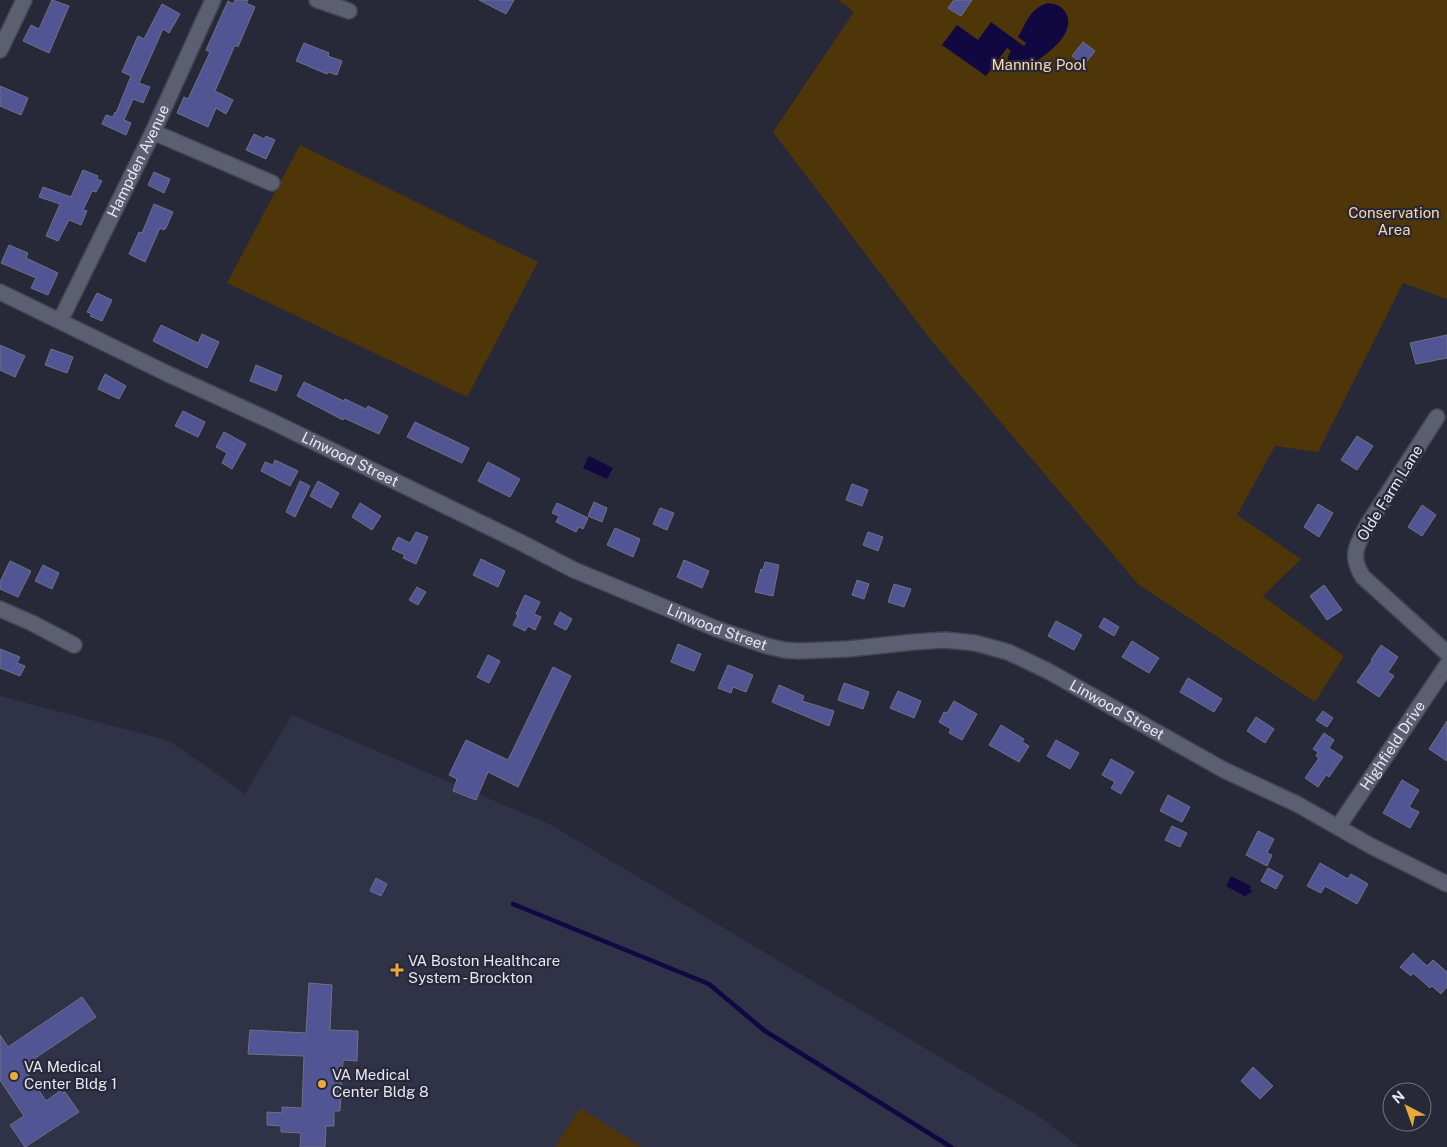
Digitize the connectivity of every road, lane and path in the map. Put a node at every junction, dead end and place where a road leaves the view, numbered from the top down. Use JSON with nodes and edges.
{"nodes":[{"id":1,"x":24,"y":0,"type":"edge"},
{"id":2,"x":213,"y":0,"type":"edge"},
{"id":3,"x":317,"y":0,"type":"edge"},
{"id":4,"x":349,"y":11,"type":"dead end"},
{"id":5,"x":0,"y":50,"type":"edge"},
{"id":6,"x":153,"y":132,"type":"junction"},
{"id":7,"x":272,"y":183,"type":"dead end"},
{"id":8,"x":0,"y":292,"type":"edge"},
{"id":9,"x":60,"y":321,"type":"junction"},
{"id":10,"x":1437,"y":417,"type":"dead end"},
{"id":11,"x":0,"y":609,"type":"edge"},
{"id":12,"x":74,"y":645,"type":"dead end"},
{"id":13,"x":1447,"y":653,"type":"edge"},
{"id":14,"x":1447,"y":665,"type":"edge"},
{"id":15,"x":1338,"y":827,"type":"junction"},
{"id":16,"x":1447,"y":884,"type":"edge"}],
"edges":[{"from":1,"to":5,"type":"street"},
{"from":2,"to":6,"type":"street","name":"Hampden Avenue"},
{"from":3,"to":4,"type":"street"},
{"from":6,"to":7,"type":"street"},
{"from":6,"to":9,"type":"street","name":"Hampden Avenue"},
{"from":8,"to":9,"type":"street","name":"Linwood Street"},
{"from":9,"to":15,"type":"street","name":"Linwood Street"},
{"from":10,"to":13,"type":"street","name":"Olde Farm Lane"},
{"from":11,"to":12,"type":"street"},
{"from":14,"to":15,"type":"street","name":"Highfield Drive"},
{"from":15,"to":16,"type":"street","name":"Linwood Street"}]}
